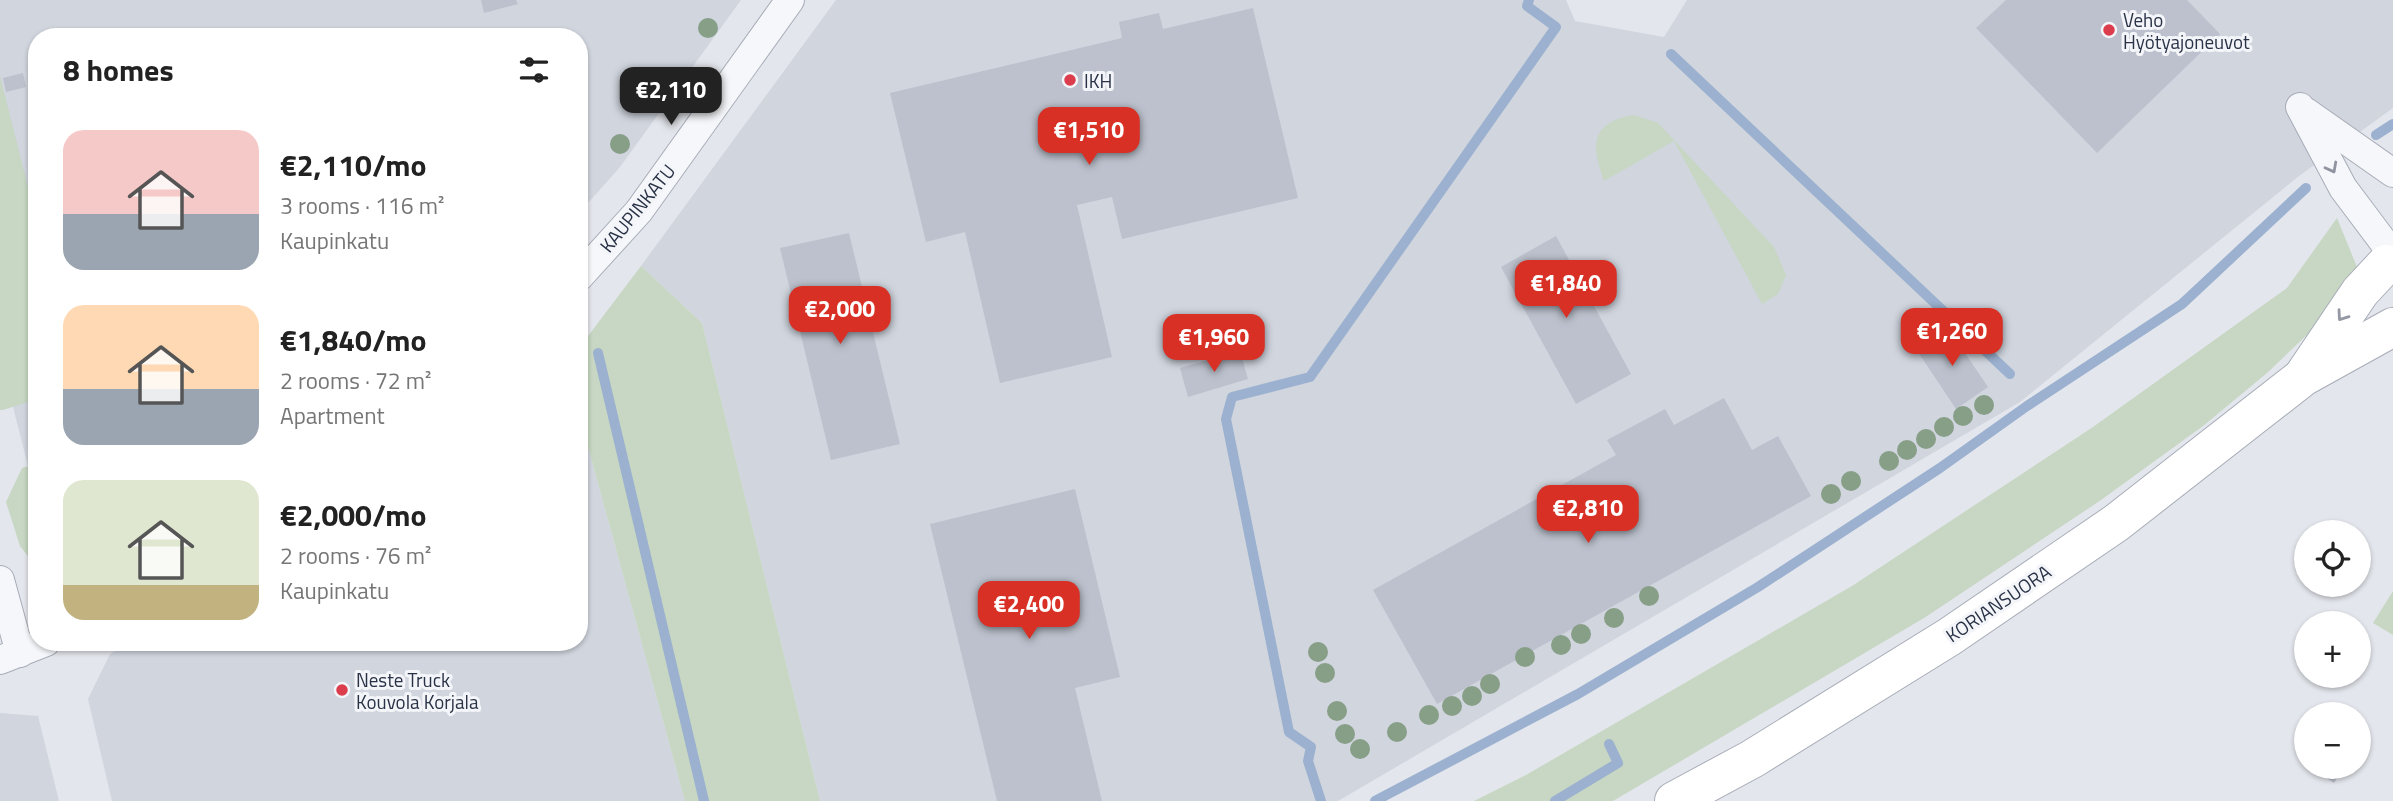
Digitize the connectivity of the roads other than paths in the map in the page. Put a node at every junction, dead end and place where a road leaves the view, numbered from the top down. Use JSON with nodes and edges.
{"nodes":[{"id":1,"x":790,"y":0,"type":"edge"},
{"id":2,"x":2393,"y":173,"type":"edge"},
{"id":3,"x":2390,"y":261,"type":"edge"},
{"id":4,"x":588,"y":267,"type":"edge"},
{"id":5,"x":2393,"y":327,"type":"edge"},
{"id":6,"x":2303,"y":377,"type":"junction"},
{"id":7,"x":0,"y":580,"type":"edge"},
{"id":8,"x":28,"y":650,"type":"edge"},
{"id":9,"x":10,"y":657,"type":"edge"},
{"id":10,"x":1674,"y":801,"type":"edge"}],
"edges":[{"from":1,"to":4,"type":"street","name":"KAUPINKATU"},
{"from":2,"to":3,"type":"street","one_way":true},
{"from":3,"to":6,"type":"main road","name":"KORIANSUORA","one_way":true},
{"from":5,"to":6,"type":"main road","name":"KORIANSUORA"},
{"from":6,"to":10,"type":"main road","name":"KORIANSUORA"},
{"from":7,"to":9,"type":"street"},
{"from":8,"to":9,"type":"street"}]}
